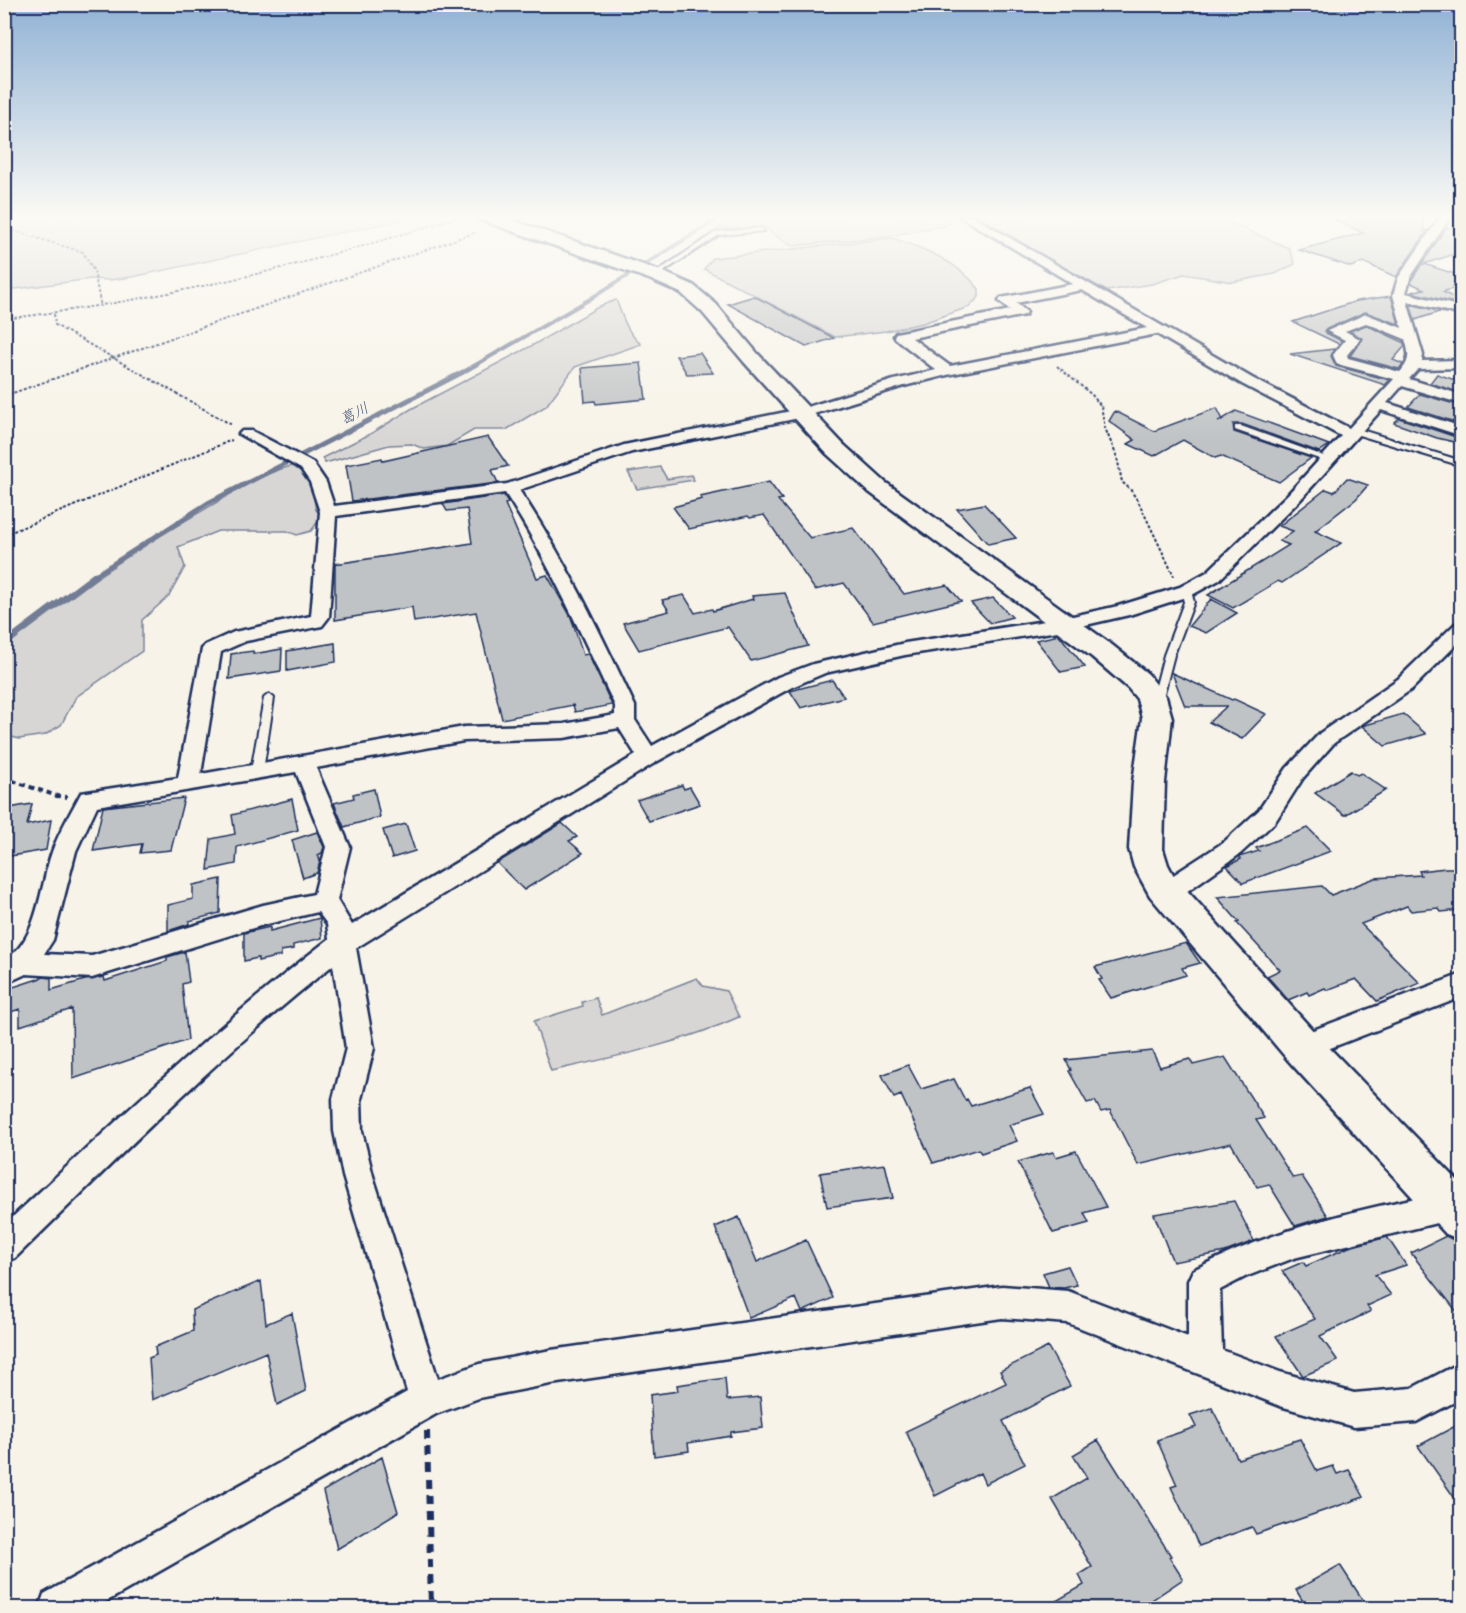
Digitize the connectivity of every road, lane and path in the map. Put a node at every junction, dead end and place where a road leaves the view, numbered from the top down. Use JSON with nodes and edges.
{"nodes":[{"id":1,"x":100,"y":291,"type":"edge"},
{"id":2,"x":176,"y":291,"type":"edge"},
{"id":3,"x":305,"y":291,"type":"edge"},
{"id":4,"x":690,"y":291,"type":"edge"},
{"id":5,"x":1056,"y":291,"type":"edge"},
{"id":6,"x":1092,"y":291,"type":"edge"},
{"id":7,"x":1399,"y":294,"type":"joint"},
{"id":8,"x":101,"y":307,"type":"junction"},
{"id":9,"x":1461,"y":311,"type":"edge"},
{"id":10,"x":54,"y":314,"type":"junction"},
{"id":11,"x":4,"y":319,"type":"edge"},
{"id":12,"x":1156,"y":330,"type":"junction"},
{"id":13,"x":1410,"y":336,"type":"junction"},
{"id":14,"x":1041,"y":353,"type":"junction"},
{"id":15,"x":115,"y":358,"type":"junction"},
{"id":16,"x":1461,"y":364,"type":"edge"},
{"id":17,"x":1414,"y":365,"type":"junction"},
{"id":18,"x":947,"y":372,"type":"junction"},
{"id":19,"x":1402,"y":379,"type":"junction"},
{"id":20,"x":4,"y":396,"type":"edge"},
{"id":21,"x":1461,"y":400,"type":"edge"},
{"id":22,"x":1379,"y":405,"type":"junction"},
{"id":23,"x":804,"y":413,"type":"junction"},
{"id":24,"x":1238,"y":428,"type":"dead end"},
{"id":25,"x":1461,"y":432,"type":"edge"},
{"id":26,"x":1353,"y":433,"type":"junction"},
{"id":27,"x":246,"y":434,"type":"junction"},
{"id":28,"x":1328,"y":459,"type":"junction"},
{"id":29,"x":1461,"y":464,"type":"edge"},
{"id":30,"x":510,"y":488,"type":"junction"},
{"id":31,"x":328,"y":512,"type":"junction"},
{"id":32,"x":4,"y":535,"type":"edge"},
{"id":33,"x":1186,"y":591,"type":"junction"},
{"id":34,"x":1064,"y":624,"type":"junction"},
{"id":35,"x":1461,"y":628,"type":"edge"},
{"id":36,"x":269,"y":698,"type":"dead end"},
{"id":37,"x":1155,"y":709,"type":"junction"},
{"id":38,"x":625,"y":720,"type":"junction"},
{"id":39,"x":648,"y":757,"type":"junction"},
{"id":40,"x":303,"y":762,"type":"junction"},
{"id":41,"x":257,"y":771,"type":"junction"},
{"id":42,"x":4,"y":778,"type":"edge"},
{"id":43,"x":188,"y":784,"type":"junction"},
{"id":44,"x":89,"y":799,"type":"junction"},
{"id":45,"x":1167,"y":892,"type":"junction"},
{"id":46,"x":324,"y":901,"type":"junction"},
{"id":47,"x":343,"y":943,"type":"junction"},
{"id":48,"x":14,"y":968,"type":"edge"},
{"id":49,"x":1461,"y":986,"type":"edge"},
{"id":50,"x":1302,"y":1047,"type":"junction"},
{"id":51,"x":1456,"y":1212,"type":"edge"},
{"id":52,"x":4,"y":1247,"type":"edge"},
{"id":53,"x":1205,"y":1361,"type":"junction"},
{"id":54,"x":1461,"y":1379,"type":"edge"},
{"id":55,"x":427,"y":1400,"type":"junction"},
{"id":56,"x":58,"y":1608,"type":"edge"},
{"id":57,"x":431,"y":1608,"type":"edge"}],
"edges":[{"from":1,"to":8,"type":"path"},
{"from":2,"to":8,"type":"path"},
{"from":3,"to":15,"type":"path"},
{"from":4,"to":23,"type":"street"},
{"from":5,"to":18,"type":"street"},
{"from":6,"to":12,"type":"street"},
{"from":7,"to":9,"type":"street"},
{"from":7,"to":13,"type":"street"},
{"from":8,"to":10,"type":"path"},
{"from":10,"to":11,"type":"path"},
{"from":10,"to":15,"type":"path"},
{"from":12,"to":14,"type":"street"},
{"from":12,"to":26,"type":"street"},
{"from":13,"to":17,"type":"street"},
{"from":13,"to":19,"type":"street"},
{"from":14,"to":18,"type":"street"},
{"from":14,"to":33,"type":"path"},
{"from":15,"to":20,"type":"path"},
{"from":15,"to":27,"type":"path"},
{"from":16,"to":17,"type":"street"},
{"from":17,"to":19,"type":"street"},
{"from":18,"to":23,"type":"street"},
{"from":19,"to":21,"type":"street"},
{"from":19,"to":22,"type":"street"},
{"from":22,"to":25,"type":"street"},
{"from":22,"to":26,"type":"street"},
{"from":23,"to":30,"type":"street"},
{"from":23,"to":34,"type":"street"},
{"from":24,"to":28,"type":"lane"},
{"from":26,"to":28,"type":"street"},
{"from":26,"to":29,"type":"lane"},
{"from":27,"to":31,"type":"street"},
{"from":27,"to":32,"type":"path"},
{"from":28,"to":33,"type":"street"},
{"from":30,"to":31,"type":"street"},
{"from":30,"to":38,"type":"street"},
{"from":31,"to":43,"type":"street"},
{"from":33,"to":34,"type":"street"},
{"from":33,"to":37,"type":"lane"},
{"from":34,"to":37,"type":"street"},
{"from":34,"to":39,"type":"street"},
{"from":35,"to":45,"type":"street"},
{"from":36,"to":41,"type":"lane"},
{"from":37,"to":45,"type":"street"},
{"from":38,"to":39,"type":"street"},
{"from":38,"to":40,"type":"street"},
{"from":39,"to":47,"type":"street"},
{"from":40,"to":41,"type":"street"},
{"from":40,"to":46,"type":"street"},
{"from":41,"to":43,"type":"street"},
{"from":42,"to":44,"type":"path"},
{"from":43,"to":44,"type":"street"},
{"from":44,"to":48,"type":"street"},
{"from":45,"to":50,"type":"street"},
{"from":46,"to":47,"type":"street"},
{"from":46,"to":48,"type":"street"},
{"from":47,"to":52,"type":"street"},
{"from":47,"to":55,"type":"street"},
{"from":49,"to":50,"type":"street"},
{"from":50,"to":51,"type":"street"},
{"from":51,"to":53,"type":"street"},
{"from":53,"to":54,"type":"street"},
{"from":53,"to":55,"type":"street"},
{"from":55,"to":56,"type":"street"},
{"from":55,"to":57,"type":"path"}]}
